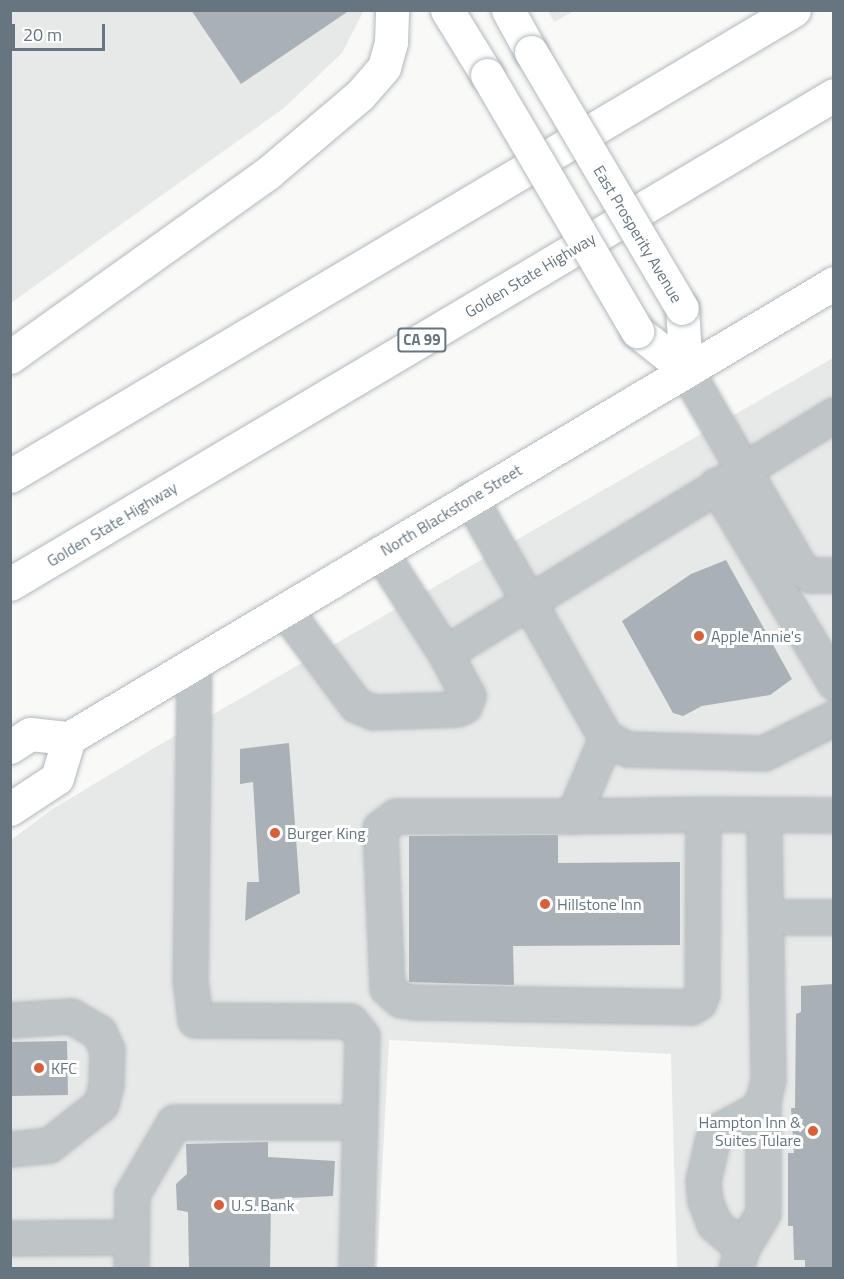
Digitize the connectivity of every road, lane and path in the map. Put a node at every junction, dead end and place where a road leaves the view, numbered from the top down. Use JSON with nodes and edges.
{"nodes":[{"id":1,"x":392,"y":10,"type":"edge"},
{"id":2,"x":447,"y":10,"type":"edge"},
{"id":3,"x":508,"y":10,"type":"edge"},
{"id":4,"x":794,"y":10,"type":"edge"},
{"id":5,"x":834,"y":95,"type":"edge"},
{"id":6,"x":834,"y":283,"type":"edge"},
{"id":7,"x":10,"y":357,"type":"edge"},
{"id":8,"x":686,"y":370,"type":"junction"},
{"id":9,"x":834,"y":415,"type":"edge"},
{"id":10,"x":10,"y":476,"type":"edge"},
{"id":11,"x":730,"y":477,"type":"junction"},
{"id":12,"x":470,"y":498,"type":"junction"},
{"id":13,"x":380,"y":552,"type":"junction"},
{"id":14,"x":834,"y":575,"type":"edge"},
{"id":15,"x":10,"y":584,"type":"edge"},
{"id":16,"x":530,"y":602,"type":"junction"},
{"id":17,"x":285,"y":610,"type":"junction"},
{"id":18,"x":444,"y":653,"type":"junction"},
{"id":19,"x":194,"y":663,"type":"junction"},
{"id":20,"x":834,"y":682,"type":"edge"},
{"id":21,"x":834,"y":718,"type":"edge"},
{"id":22,"x":69,"y":738,"type":"junction"},
{"id":23,"x":606,"y":738,"type":"junction"},
{"id":24,"x":10,"y":747,"type":"edge"},
{"id":25,"x":10,"y":810,"type":"edge"},
{"id":26,"x":703,"y":814,"type":"junction"},
{"id":27,"x":764,"y":815,"type":"junction"},
{"id":28,"x":834,"y":815,"type":"edge"},
{"id":29,"x":573,"y":816,"type":"junction"},
{"id":30,"x":834,"y":916,"type":"edge"},
{"id":31,"x":766,"y":917,"type":"junction"},
{"id":32,"x":10,"y":1020,"type":"edge"},
{"id":33,"x":763,"y":1101,"type":"junction"},
{"id":34,"x":360,"y":1122,"type":"junction"},
{"id":35,"x":10,"y":1149,"type":"edge"},
{"id":36,"x":10,"y":1238,"type":"edge"},
{"id":37,"x":131,"y":1253,"type":"edge"},
{"id":38,"x":739,"y":1258,"type":"edge"},
{"id":39,"x":356,"y":1269,"type":"edge"}],
"edges":[{"from":1,"to":7,"type":"main road"},
{"from":2,"to":8,"type":"main road","bridge":true},
{"from":3,"to":8,"type":"main road","name":"East Prosperity Avenue","bridge":true},
{"from":4,"to":10,"type":"main road"},
{"from":5,"to":15,"type":"main road","name":"Golden State Highway","number":"CA 99"},
{"from":6,"to":8,"type":"main road","name":"North Blackstone Street"},
{"from":8,"to":11,"type":"lane"},
{"from":8,"to":12,"type":"main road","name":"North Blackstone Street"},
{"from":9,"to":11,"type":"lane"},
{"from":11,"to":14,"type":"lane"},
{"from":11,"to":16,"type":"lane"},
{"from":11,"to":20,"type":"lane"},
{"from":12,"to":13,"type":"main road","name":"North Blackstone Street"},
{"from":12,"to":16,"type":"lane"},
{"from":13,"to":17,"type":"main road","name":"North Blackstone Street"},
{"from":13,"to":18,"type":"lane"},
{"from":16,"to":18,"type":"lane"},
{"from":16,"to":23,"type":"lane"},
{"from":17,"to":18,"type":"lane"},
{"from":17,"to":19,"type":"main road","name":"North Blackstone Street"},
{"from":19,"to":22,"type":"main road","name":"North Blackstone Street"},
{"from":19,"to":34,"type":"lane"},
{"from":21,"to":23,"type":"lane"},
{"from":22,"to":24,"type":"main road"},
{"from":22,"to":25,"type":"main road"},
{"from":23,"to":29,"type":"lane"},
{"from":26,"to":27,"type":"lane"},
{"from":26,"to":29,"type":"lane"},
{"from":26,"to":29,"type":"lane"},
{"from":27,"to":28,"type":"lane"},
{"from":27,"to":31,"type":"lane"},
{"from":30,"to":31,"type":"lane"},
{"from":31,"to":33,"type":"lane"},
{"from":32,"to":35,"type":"lane"},
{"from":33,"to":38,"type":"lane"},
{"from":33,"to":38,"type":"lane"},
{"from":34,"to":37,"type":"lane"},
{"from":34,"to":39,"type":"lane"},
{"from":36,"to":37,"type":"lane"}]}
